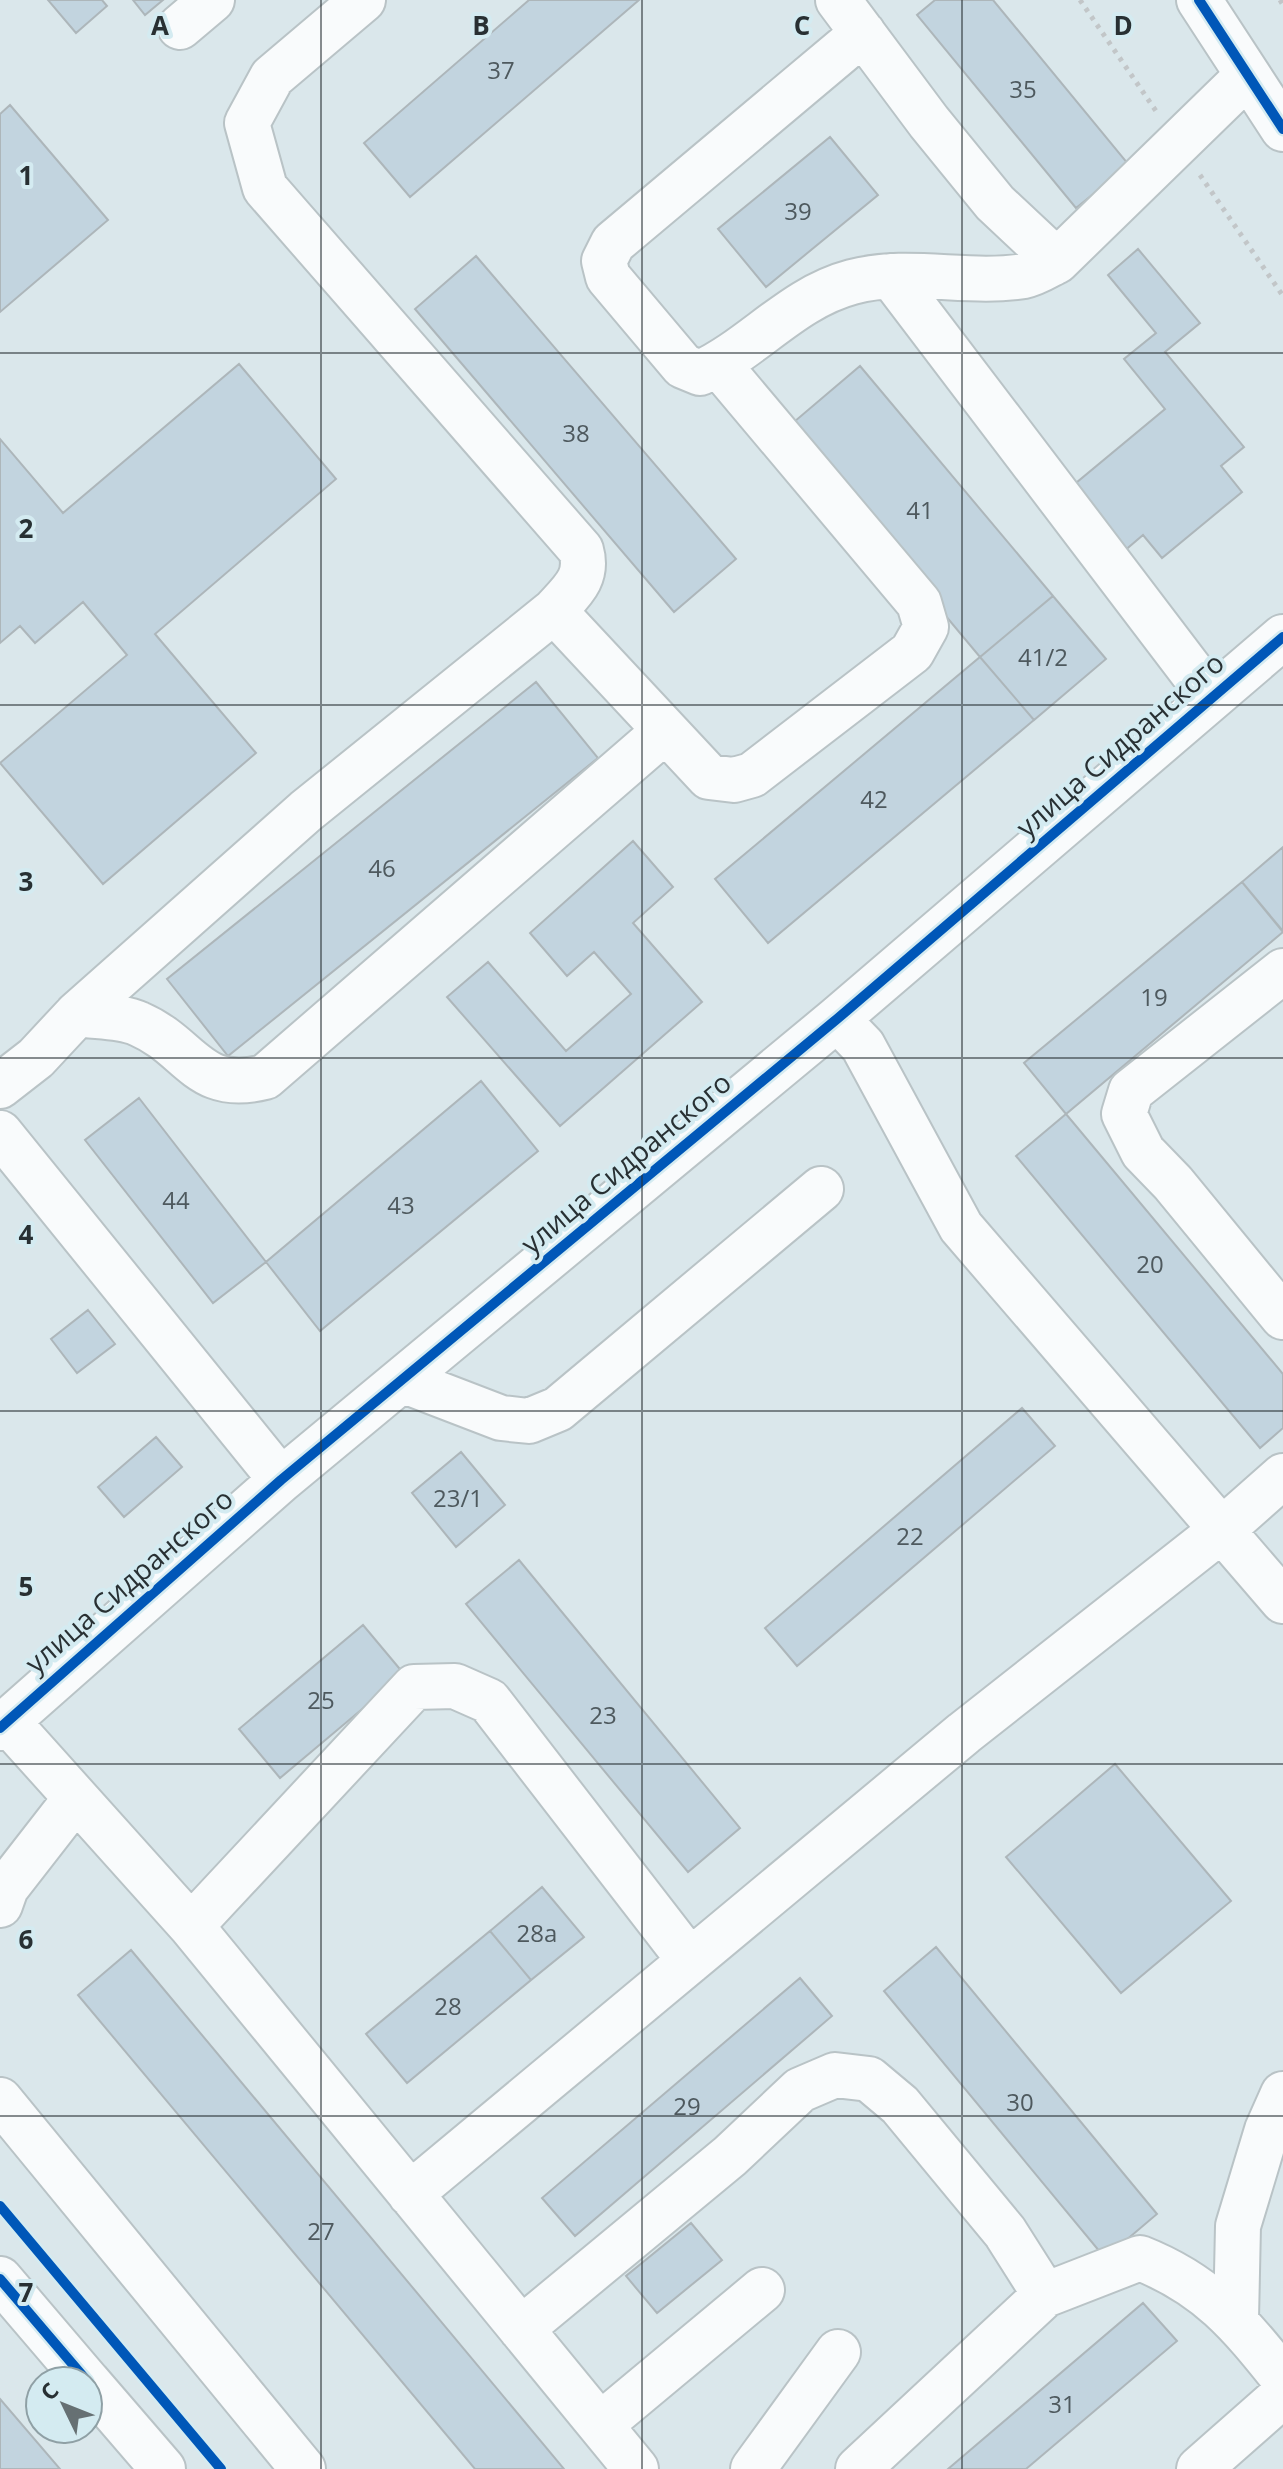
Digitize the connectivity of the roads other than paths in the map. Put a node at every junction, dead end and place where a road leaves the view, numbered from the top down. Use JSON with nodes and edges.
{"nodes":[{"id":1,"x":363,"y":0,"type":"edge"},
{"id":2,"x":1199,"y":0,"type":"edge"},
{"id":3,"x":850,"y":16,"type":"edge"},
{"id":4,"x":1248,"y":75,"type":"junction"},
{"id":5,"x":1283,"y":129,"type":"edge"},
{"id":6,"x":1057,"y":261,"type":"junction"},
{"id":7,"x":891,"y":276,"type":"junction"},
{"id":8,"x":718,"y":364,"type":"junction"},
{"id":9,"x":554,"y":611,"type":"junction"},
{"id":10,"x":1283,"y":637,"type":"edge"},
{"id":11,"x":1211,"y":697,"type":"junction"},
{"id":12,"x":665,"y":731,"type":"junction"},
{"id":13,"x":1283,"y":971,"type":"edge"},
{"id":14,"x":77,"y":1014,"type":"junction"},
{"id":15,"x":837,"y":1019,"type":"junction"},
{"id":16,"x":0,"y":1086,"type":"edge"},
{"id":17,"x":0,"y":1133,"type":"edge"},
{"id":18,"x":821,"y":1189,"type":"dead end"},
{"id":19,"x":1283,"y":1317,"type":"edge"},
{"id":20,"x":402,"y":1380,"type":"junction"},
{"id":21,"x":1283,"y":1476,"type":"edge"},
{"id":22,"x":281,"y":1480,"type":"junction"},
{"id":23,"x":1223,"y":1529,"type":"junction"},
{"id":24,"x":1283,"y":1601,"type":"edge"},
{"id":25,"x":4,"y":1724,"type":"edge"},
{"id":26,"x":76,"y":1798,"type":"junction"},
{"id":27,"x":0,"y":1905,"type":"edge"},
{"id":28,"x":191,"y":1926,"type":"junction"},
{"id":29,"x":690,"y":1961,"type":"junction"},
{"id":30,"x":1283,"y":2094,"type":"edge"},
{"id":31,"x":0,"y":2100,"type":"edge"},
{"id":32,"x":410,"y":2194,"type":"junction"},
{"id":33,"x":0,"y":2279,"type":"edge"},
{"id":34,"x":762,"y":2290,"type":"dead end"},
{"id":35,"x":1045,"y":2295,"type":"junction"},
{"id":36,"x":1236,"y":2319,"type":"junction"},
{"id":37,"x":521,"y":2329,"type":"junction"},
{"id":38,"x":838,"y":2352,"type":"dead end"},
{"id":39,"x":74,"y":2365,"type":"edge"},
{"id":40,"x":1283,"y":2378,"type":"edge"},
{"id":41,"x":1283,"y":2395,"type":"edge"},
{"id":42,"x":104,"y":2400,"type":"edge"},
{"id":43,"x":600,"y":2425,"type":"junction"},
{"id":44,"x":163,"y":2469,"type":"edge"},
{"id":45,"x":303,"y":2469,"type":"edge"},
{"id":46,"x":636,"y":2469,"type":"edge"},
{"id":47,"x":753,"y":2469,"type":"edge"},
{"id":48,"x":858,"y":2469,"type":"edge"},
{"id":49,"x":1199,"y":2469,"type":"edge"}],
"edges":[{"from":1,"to":9,"type":"street"},
{"from":2,"to":4,"type":"street"},
{"from":3,"to":6,"type":"street"},
{"from":3,"to":8,"type":"street"},
{"from":4,"to":5,"type":"street"},
{"from":4,"to":6,"type":"street"},
{"from":6,"to":7,"type":"street"},
{"from":7,"to":8,"type":"street"},
{"from":7,"to":11,"type":"street"},
{"from":8,"to":12,"type":"street"},
{"from":9,"to":12,"type":"street"},
{"from":9,"to":14,"type":"street"},
{"from":10,"to":11,"type":"street","name":"улица Сидранского"},
{"from":11,"to":15,"type":"street","name":"улица Сидранского"},
{"from":12,"to":14,"type":"street"},
{"from":13,"to":19,"type":"street"},
{"from":14,"to":16,"type":"street"},
{"from":15,"to":20,"type":"street","name":"улица Сидранского"},
{"from":15,"to":23,"type":"street"},
{"from":17,"to":22,"type":"street"},
{"from":18,"to":20,"type":"street"},
{"from":20,"to":22,"type":"street","name":"улица Сидранского"},
{"from":21,"to":23,"type":"street"},
{"from":22,"to":25,"type":"street","name":"улица Сидранского"},
{"from":23,"to":24,"type":"street"},
{"from":23,"to":29,"type":"street"},
{"from":25,"to":26,"type":"street"},
{"from":26,"to":27,"type":"street"},
{"from":26,"to":28,"type":"street"},
{"from":28,"to":29,"type":"street"},
{"from":28,"to":32,"type":"street"},
{"from":29,"to":32,"type":"street"},
{"from":30,"to":36,"type":"street"},
{"from":31,"to":45,"type":"street"},
{"from":32,"to":37,"type":"street"},
{"from":33,"to":39,"type":"street"},
{"from":34,"to":43,"type":"street"},
{"from":35,"to":36,"type":"street"},
{"from":35,"to":37,"type":"street"},
{"from":35,"to":48,"type":"street"},
{"from":36,"to":40,"type":"street"},
{"from":37,"to":43,"type":"street"},
{"from":38,"to":47,"type":"street"},
{"from":41,"to":49,"type":"street"},
{"from":42,"to":44,"type":"street"},
{"from":43,"to":46,"type":"street"}]}
